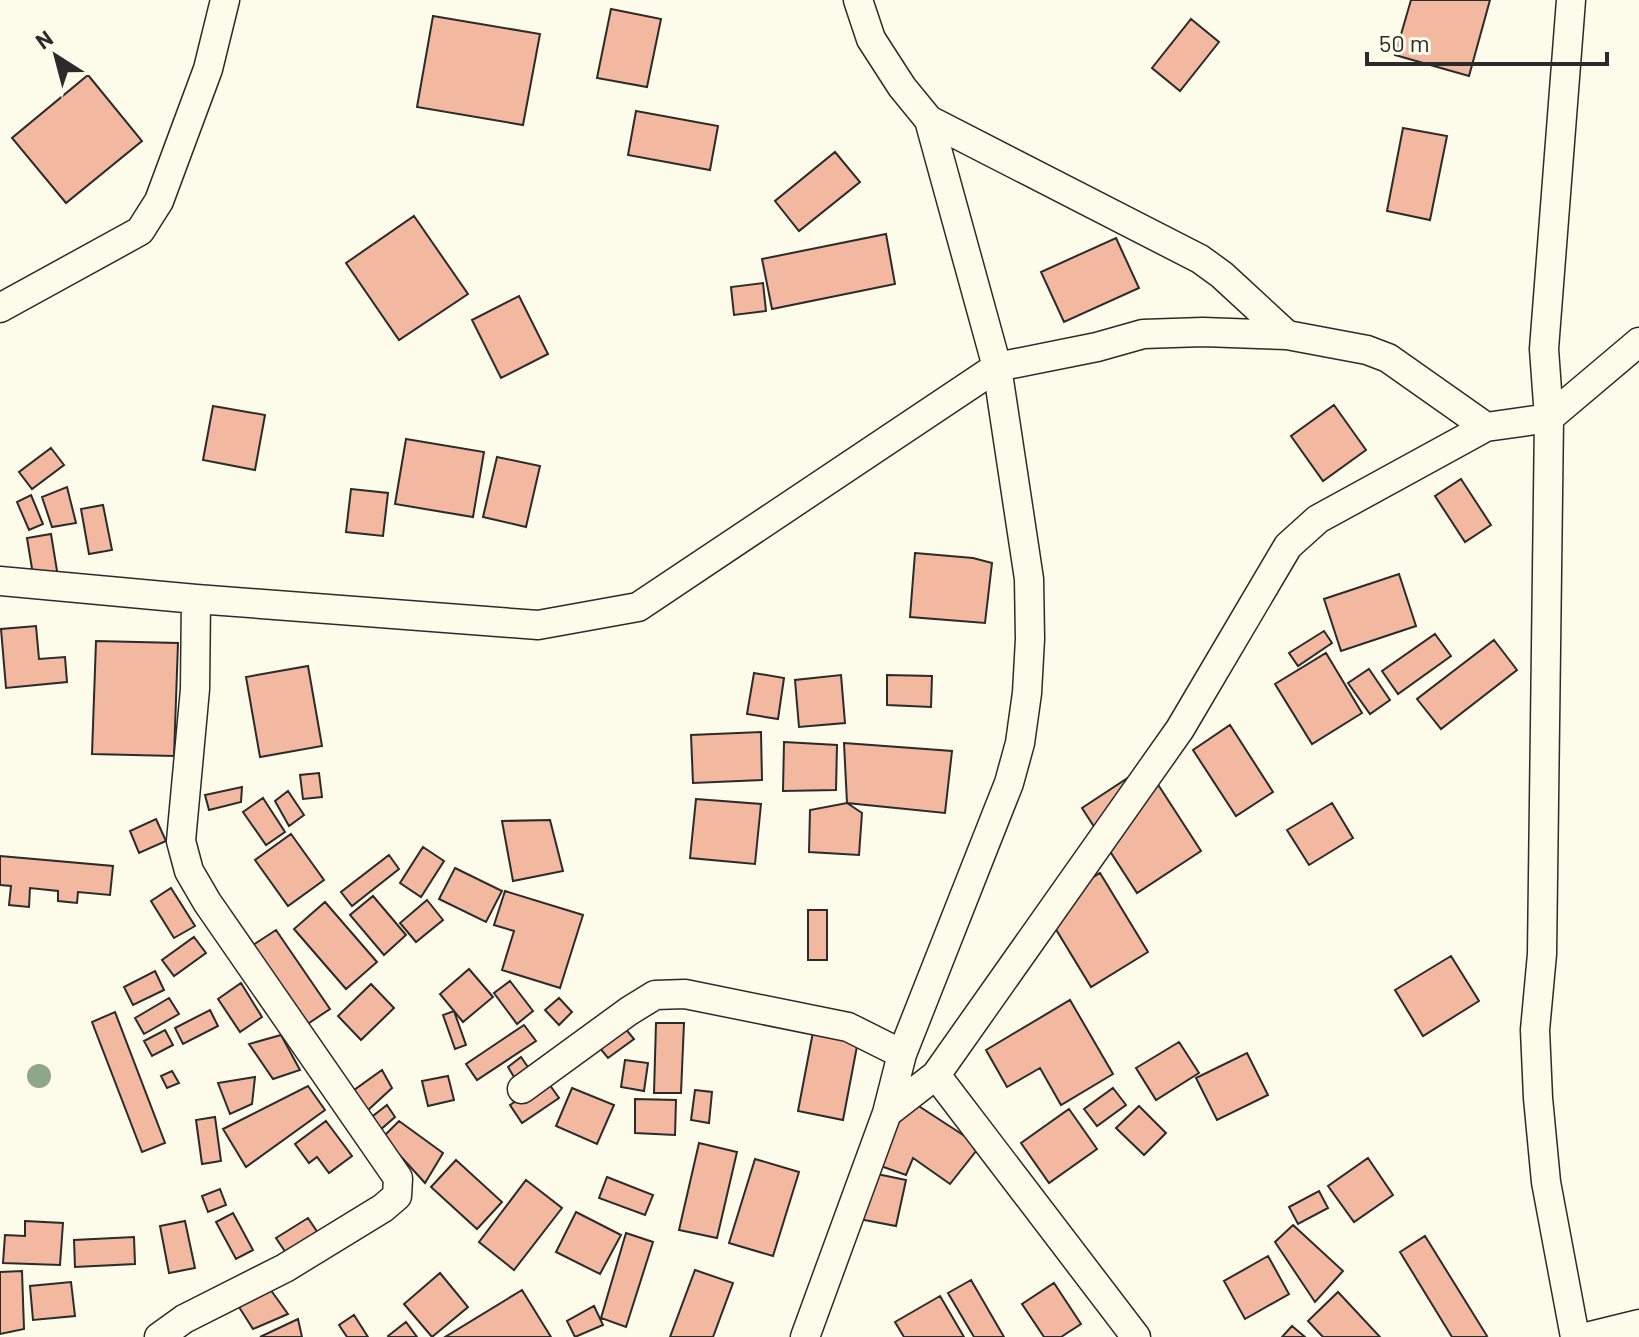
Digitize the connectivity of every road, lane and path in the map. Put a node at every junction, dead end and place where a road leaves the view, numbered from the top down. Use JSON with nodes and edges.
{"nodes":[{"id":1,"x":225,"y":0,"type":"edge"},
{"id":2,"x":858,"y":0,"type":"edge"},
{"id":3,"x":1571,"y":0,"type":"edge"},
{"id":4,"x":929,"y":120,"type":"junction"},
{"id":5,"x":0,"y":308,"type":"edge"},
{"id":6,"x":1287,"y":335,"type":"junction"},
{"id":7,"x":1639,"y":342,"type":"edge"},
{"id":8,"x":997,"y":367,"type":"junction"},
{"id":9,"x":1549,"y":418,"type":"junction"},
{"id":10,"x":1486,"y":427,"type":"junction"},
{"id":11,"x":0,"y":581,"type":"edge"},
{"id":12,"x":196,"y":599,"type":"junction"},
{"id":13,"x":915,"y":1023,"type":"junction"},
{"id":14,"x":848,"y":1027,"type":"junction"},
{"id":15,"x":902,"y":1054,"type":"junction"},
{"id":16,"x":936,"y":1075,"type":"junction"},
{"id":17,"x":522,"y":1089,"type":"dead end"},
{"id":18,"x":887,"y":1113,"type":"junction"},
{"id":19,"x":1639,"y":1324,"type":"edge"},
{"id":20,"x":159,"y":1337,"type":"edge"},
{"id":21,"x":805,"y":1337,"type":"edge"},
{"id":22,"x":1136,"y":1337,"type":"edge"},
{"id":23,"x":1575,"y":1337,"type":"edge"},
{"id":24,"x":1586,"y":1337,"type":"edge"}],
"edges":[{"from":1,"to":5,"type":"street"},
{"from":2,"to":4,"type":"street"},
{"from":3,"to":9,"type":"street"},
{"from":4,"to":6,"type":"street"},
{"from":4,"to":8,"type":"street"},
{"from":6,"to":8,"type":"street"},
{"from":6,"to":10,"type":"street"},
{"from":7,"to":9,"type":"street"},
{"from":8,"to":12,"type":"street"},
{"from":8,"to":13,"type":"street"},
{"from":9,"to":10,"type":"street"},
{"from":9,"to":23,"type":"street"},
{"from":10,"to":16,"type":"street"},
{"from":11,"to":12,"type":"street"},
{"from":12,"to":20,"type":"street"},
{"from":13,"to":14,"type":"street"},
{"from":13,"to":15,"type":"street"},
{"from":14,"to":15,"type":"street"},
{"from":14,"to":17,"type":"street"},
{"from":15,"to":18,"type":"street"},
{"from":16,"to":18,"type":"street"},
{"from":16,"to":22,"type":"street"},
{"from":18,"to":21,"type":"street"},
{"from":19,"to":24,"type":"street"}]}
